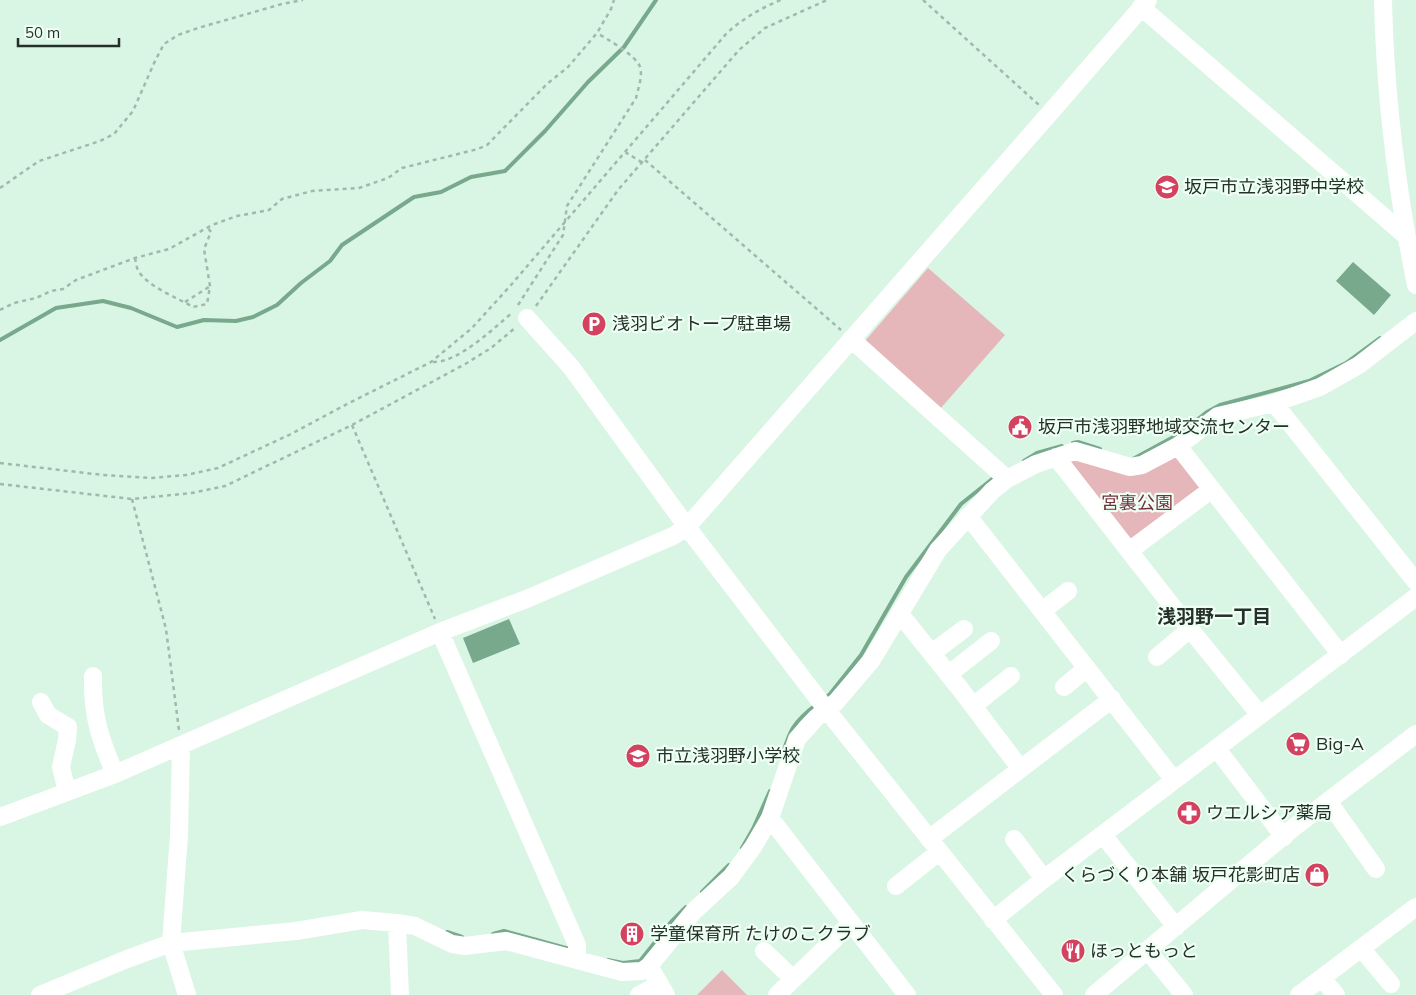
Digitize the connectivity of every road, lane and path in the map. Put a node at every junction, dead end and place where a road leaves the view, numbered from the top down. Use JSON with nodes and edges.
{"nodes":[{"id":1,"x":302,"y":0,"type":"edge"},
{"id":2,"x":614,"y":0,"type":"edge"},
{"id":3,"x":782,"y":0,"type":"edge"},
{"id":4,"x":828,"y":0,"type":"edge"},
{"id":5,"x":923,"y":0,"type":"edge"},
{"id":6,"x":1383,"y":0,"type":"edge"},
{"id":7,"x":1144,"y":4,"type":"edge"},
{"id":8,"x":597,"y":33,"type":"junction"},
{"id":9,"x":1050,"y":114,"type":"junction"},
{"id":10,"x":625,"y":152,"type":"junction"},
{"id":11,"x":646,"y":160,"type":"junction"},
{"id":12,"x":643,"y":163,"type":"junction"},
{"id":13,"x":0,"y":188,"type":"edge"},
{"id":14,"x":566,"y":221,"type":"junction"},
{"id":15,"x":208,"y":228,"type":"junction"},
{"id":16,"x":1406,"y":236,"type":"junction"},
{"id":17,"x":135,"y":258,"type":"junction"},
{"id":18,"x":1416,"y":285,"type":"edge"},
{"id":19,"x":210,"y":286,"type":"junction"},
{"id":20,"x":185,"y":302,"type":"junction"},
{"id":21,"x":0,"y":310,"type":"edge"},
{"id":22,"x":527,"y":318,"type":"junction"},
{"id":23,"x":1416,"y":320,"type":"edge"},
{"id":24,"x":851,"y":339,"type":"junction"},
{"id":25,"x":431,"y":362,"type":"junction"},
{"id":26,"x":1274,"y":403,"type":"junction"},
{"id":27,"x":352,"y":425,"type":"junction"},
{"id":28,"x":1178,"y":446,"type":"junction"},
{"id":29,"x":1056,"y":457,"type":"junction"},
{"id":30,"x":0,"y":463,"type":"edge"},
{"id":31,"x":1007,"y":479,"type":"junction"},
{"id":32,"x":0,"y":484,"type":"edge"},
{"id":33,"x":1212,"y":489,"type":"junction"},
{"id":34,"x":132,"y":500,"type":"junction"},
{"id":35,"x":968,"y":516,"type":"junction"},
{"id":36,"x":687,"y":527,"type":"junction"},
{"id":37,"x":1129,"y":550,"type":"junction"},
{"id":38,"x":1416,"y":582,"type":"edge"},
{"id":39,"x":1068,"y":591,"type":"dead end"},
{"id":40,"x":1416,"y":598,"type":"edge"},
{"id":41,"x":1042,"y":611,"type":"junction"},
{"id":42,"x":900,"y":614,"type":"junction"},
{"id":43,"x":964,"y":629,"type":"dead end"},
{"id":44,"x":1190,"y":629,"type":"junction"},
{"id":45,"x":440,"y":632,"type":"junction"},
{"id":46,"x":991,"y":641,"type":"dead end"},
{"id":47,"x":932,"y":653,"type":"junction"},
{"id":48,"x":1341,"y":655,"type":"junction"},
{"id":49,"x":1157,"y":657,"type":"dead end"},
{"id":50,"x":1087,"y":668,"type":"junction"},
{"id":51,"x":949,"y":674,"type":"junction"},
{"id":52,"x":94,"y":676,"type":"dead end"},
{"id":53,"x":1010,"y":676,"type":"dead end"},
{"id":54,"x":1064,"y":687,"type":"dead end"},
{"id":55,"x":1112,"y":699,"type":"junction"},
{"id":56,"x":41,"y":702,"type":"dead end"},
{"id":57,"x":973,"y":706,"type":"junction"},
{"id":58,"x":826,"y":709,"type":"junction"},
{"id":59,"x":1260,"y":715,"type":"junction"},
{"id":60,"x":1416,"y":735,"type":"edge"},
{"id":61,"x":181,"y":746,"type":"junction"},
{"id":62,"x":1217,"y":749,"type":"junction"},
{"id":63,"x":1020,"y":768,"type":"junction"},
{"id":64,"x":115,"y":774,"type":"junction"},
{"id":65,"x":1174,"y":780,"type":"junction"},
{"id":66,"x":66,"y":792,"type":"junction"},
{"id":67,"x":1328,"y":801,"type":"junction"},
{"id":68,"x":0,"y":817,"type":"edge"},
{"id":69,"x":770,"y":818,"type":"junction"},
{"id":70,"x":1102,"y":835,"type":"junction"},
{"id":71,"x":1284,"y":837,"type":"junction"},
{"id":72,"x":1014,"y":839,"type":"dead end"},
{"id":73,"x":934,"y":845,"type":"junction"},
{"id":74,"x":1376,"y":869,"type":"dead end"},
{"id":75,"x":1044,"y":879,"type":"junction"},
{"id":76,"x":896,"y":886,"type":"dead end"},
{"id":77,"x":1416,"y":907,"type":"edge"},
{"id":78,"x":993,"y":920,"type":"junction"},
{"id":79,"x":851,"y":922,"type":"junction"},
{"id":80,"x":397,"y":923,"type":"junction"},
{"id":81,"x":1176,"y":927,"type":"junction"},
{"id":82,"x":171,"y":943,"type":"junction"},
{"id":83,"x":1362,"y":948,"type":"junction"},
{"id":84,"x":764,"y":951,"type":"dead end"},
{"id":85,"x":1148,"y":951,"type":"junction"},
{"id":86,"x":577,"y":960,"type":"junction"},
{"id":87,"x":649,"y":966,"type":"junction"},
{"id":88,"x":1322,"y":978,"type":"junction"},
{"id":89,"x":793,"y":979,"type":"junction"},
{"id":90,"x":1391,"y":984,"type":"dead end"},
{"id":91,"x":663,"y":990,"type":"edge"},
{"id":92,"x":40,"y":995,"type":"edge"},
{"id":93,"x":187,"y":995,"type":"edge"},
{"id":94,"x":400,"y":995,"type":"edge"},
{"id":95,"x":639,"y":995,"type":"edge"},
{"id":96,"x":777,"y":995,"type":"edge"},
{"id":97,"x":907,"y":995,"type":"edge"},
{"id":98,"x":1054,"y":995,"type":"edge"},
{"id":99,"x":1094,"y":995,"type":"edge"},
{"id":100,"x":1184,"y":995,"type":"edge"},
{"id":101,"x":1299,"y":995,"type":"edge"},
{"id":102,"x":1336,"y":995,"type":"edge"}],
"edges":[{"from":1,"to":13,"type":"path"},
{"from":2,"to":8,"type":"path"},
{"from":3,"to":10,"type":"path"},
{"from":4,"to":11,"type":"path"},
{"from":5,"to":9,"type":"path"},
{"from":6,"to":16,"type":"street"},
{"from":7,"to":9,"type":"street"},
{"from":7,"to":16,"type":"street"},
{"from":8,"to":14,"type":"path"},
{"from":8,"to":15,"type":"path"},
{"from":9,"to":24,"type":"street"},
{"from":10,"to":12,"type":"path"},
{"from":10,"to":14,"type":"path"},
{"from":11,"to":12,"type":"path"},
{"from":11,"to":24,"type":"path"},
{"from":12,"to":22,"type":"path"},
{"from":14,"to":25,"type":"path"},
{"from":14,"to":25,"type":"path"},
{"from":15,"to":17,"type":"path"},
{"from":15,"to":19,"type":"path"},
{"from":16,"to":18,"type":"street"},
{"from":17,"to":20,"type":"path"},
{"from":17,"to":21,"type":"path"},
{"from":19,"to":20,"type":"path"},
{"from":19,"to":20,"type":"path"},
{"from":22,"to":27,"type":"path"},
{"from":22,"to":36,"type":"street"},
{"from":23,"to":26,"type":"street"},
{"from":24,"to":31,"type":"street"},
{"from":24,"to":36,"type":"street"},
{"from":25,"to":30,"type":"path"},
{"from":26,"to":28,"type":"street"},
{"from":26,"to":38,"type":"street"},
{"from":27,"to":34,"type":"path"},
{"from":27,"to":45,"type":"path"},
{"from":28,"to":29,"type":"street"},
{"from":28,"to":33,"type":"street"},
{"from":29,"to":31,"type":"street"},
{"from":29,"to":37,"type":"street"},
{"from":31,"to":35,"type":"street"},
{"from":32,"to":34,"type":"path"},
{"from":33,"to":37,"type":"street"},
{"from":33,"to":48,"type":"street"},
{"from":34,"to":61,"type":"path"},
{"from":35,"to":41,"type":"street"},
{"from":35,"to":42,"type":"street"},
{"from":36,"to":45,"type":"street"},
{"from":36,"to":58,"type":"street"},
{"from":37,"to":44,"type":"street"},
{"from":39,"to":41,"type":"street"},
{"from":40,"to":48,"type":"street"},
{"from":41,"to":50,"type":"street"},
{"from":42,"to":47,"type":"street"},
{"from":42,"to":58,"type":"street"},
{"from":43,"to":47,"type":"street"},
{"from":44,"to":49,"type":"street"},
{"from":44,"to":59,"type":"street"},
{"from":45,"to":61,"type":"street"},
{"from":45,"to":86,"type":"street"},
{"from":46,"to":51,"type":"street"},
{"from":47,"to":51,"type":"street"},
{"from":48,"to":59,"type":"street"},
{"from":50,"to":54,"type":"street"},
{"from":50,"to":55,"type":"street"},
{"from":51,"to":57,"type":"street"},
{"from":52,"to":64,"type":"street"},
{"from":53,"to":57,"type":"street"},
{"from":55,"to":63,"type":"street"},
{"from":55,"to":65,"type":"street"},
{"from":56,"to":66,"type":"street"},
{"from":57,"to":63,"type":"street"},
{"from":58,"to":69,"type":"street"},
{"from":58,"to":73,"type":"street"},
{"from":59,"to":62,"type":"street"},
{"from":60,"to":67,"type":"street"},
{"from":61,"to":64,"type":"street"},
{"from":61,"to":82,"type":"street"},
{"from":62,"to":65,"type":"street"},
{"from":62,"to":71,"type":"street"},
{"from":63,"to":73,"type":"street"},
{"from":64,"to":66,"type":"street"},
{"from":65,"to":70,"type":"street"},
{"from":66,"to":68,"type":"street"},
{"from":67,"to":71,"type":"street"},
{"from":67,"to":74,"type":"street"},
{"from":69,"to":79,"type":"street"},
{"from":69,"to":87,"type":"street"},
{"from":70,"to":75,"type":"street"},
{"from":70,"to":81,"type":"street"},
{"from":71,"to":81,"type":"street"},
{"from":72,"to":75,"type":"street"},
{"from":73,"to":76,"type":"street"},
{"from":73,"to":78,"type":"street"},
{"from":75,"to":78,"type":"street"},
{"from":77,"to":83,"type":"street"},
{"from":78,"to":98,"type":"street"},
{"from":79,"to":89,"type":"street"},
{"from":79,"to":97,"type":"street"},
{"from":80,"to":82,"type":"street"},
{"from":80,"to":86,"type":"street"},
{"from":80,"to":94,"type":"street"},
{"from":81,"to":85,"type":"street"},
{"from":82,"to":92,"type":"street"},
{"from":82,"to":93,"type":"street"},
{"from":83,"to":88,"type":"street"},
{"from":83,"to":90,"type":"street"},
{"from":84,"to":89,"type":"street"},
{"from":85,"to":99,"type":"street"},
{"from":85,"to":100,"type":"street"},
{"from":86,"to":87,"type":"street"},
{"from":87,"to":91,"type":"street"},
{"from":88,"to":101,"type":"street"},
{"from":88,"to":102,"type":"street"},
{"from":89,"to":96,"type":"street"},
{"from":91,"to":95,"type":"street"}]}
